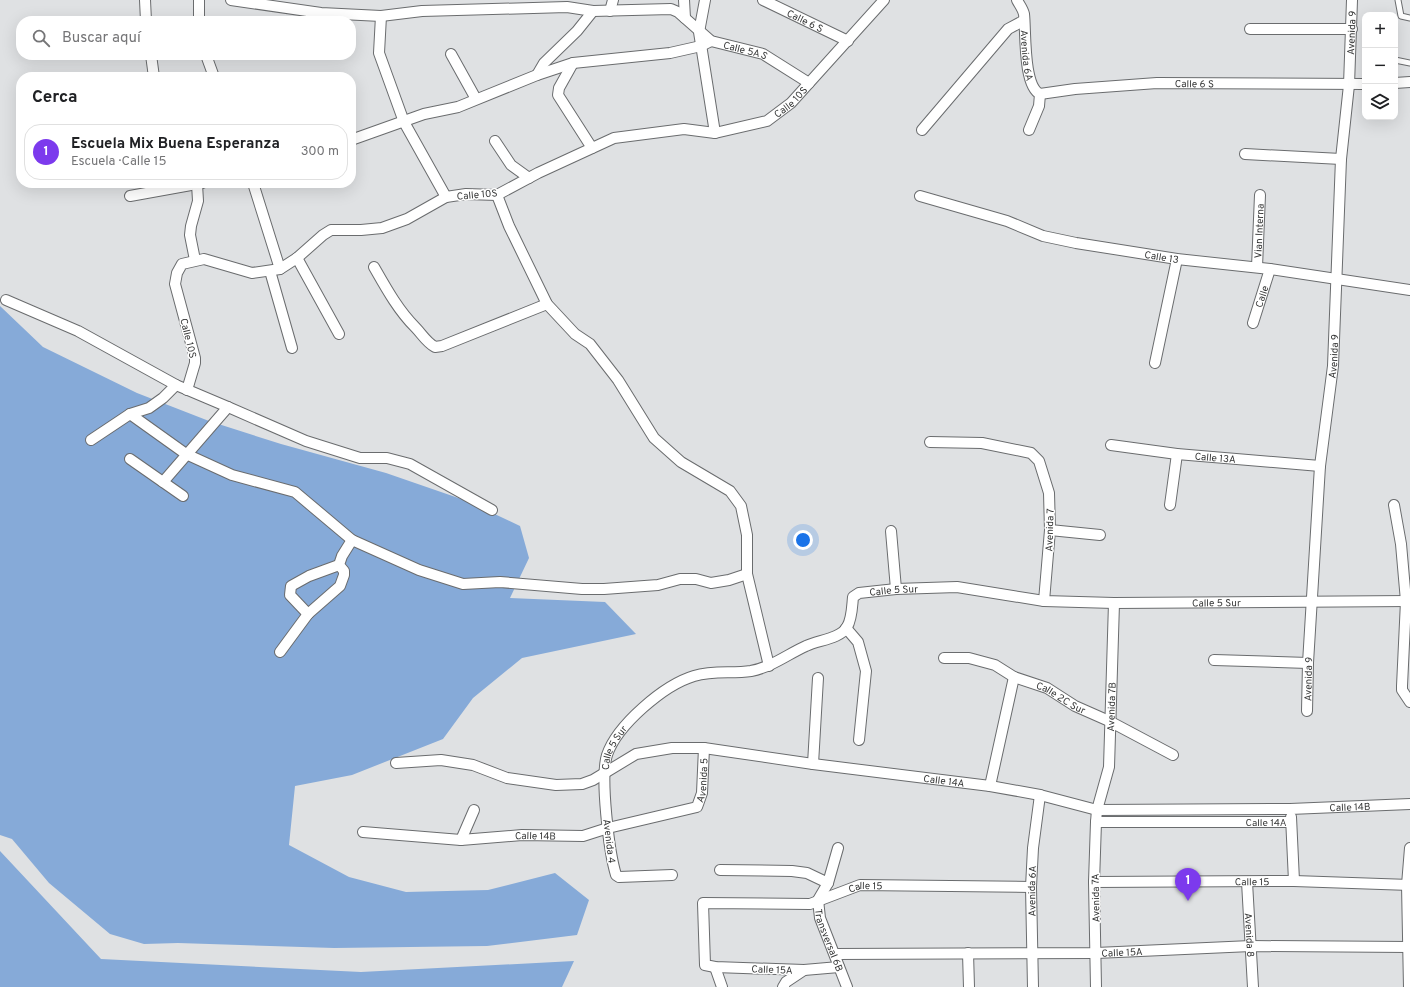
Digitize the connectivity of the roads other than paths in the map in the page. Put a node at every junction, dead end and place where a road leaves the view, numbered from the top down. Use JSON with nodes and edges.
{"nodes":[{"id":1,"x":145,"y":0,"type":"edge"},
{"id":2,"x":199,"y":0,"type":"edge"},
{"id":3,"x":231,"y":0,"type":"edge"},
{"id":4,"x":613,"y":0,"type":"edge"},
{"id":5,"x":684,"y":0,"type":"edge"},
{"id":6,"x":704,"y":0,"type":"edge"},
{"id":7,"x":763,"y":0,"type":"edge"},
{"id":8,"x":884,"y":0,"type":"edge"},
{"id":9,"x":1017,"y":0,"type":"edge"},
{"id":10,"x":1026,"y":0,"type":"edge"},
{"id":11,"x":1352,"y":0,"type":"edge"},
{"id":12,"x":1398,"y":0,"type":"edge"},
{"id":13,"x":566,"y":4,"type":"edge"},
{"id":14,"x":472,"y":5,"type":"edge"},
{"id":15,"x":593,"y":11,"type":"junction"},
{"id":16,"x":610,"y":11,"type":"junction"},
{"id":17,"x":146,"y":16,"type":"edge"},
{"id":18,"x":199,"y":16,"type":"edge"},
{"id":19,"x":381,"y":16,"type":"junction"},
{"id":20,"x":1023,"y":17,"type":"junction"},
{"id":21,"x":685,"y":18,"type":"junction"},
{"id":22,"x":1410,"y":18,"type":"edge"},
{"id":23,"x":1250,"y":29,"type":"dead end"},
{"id":24,"x":1352,"y":29,"type":"junction"},
{"id":25,"x":699,"y":32,"type":"junction"},
{"id":26,"x":711,"y":41,"type":"junction"},
{"id":27,"x":848,"y":41,"type":"junction"},
{"id":28,"x":701,"y":46,"type":"junction"},
{"id":29,"x":451,"y":54,"type":"dead end"},
{"id":30,"x":152,"y":60,"type":"edge"},
{"id":31,"x":208,"y":60,"type":"edge"},
{"id":32,"x":1398,"y":61,"type":"edge"},
{"id":33,"x":573,"y":63,"type":"junction"},
{"id":34,"x":1410,"y":63,"type":"edge"},
{"id":35,"x":153,"y":72,"type":"edge"},
{"id":36,"x":212,"y":72,"type":"edge"},
{"id":37,"x":537,"y":75,"type":"junction"},
{"id":38,"x":1410,"y":82,"type":"edge"},
{"id":39,"x":808,"y":83,"type":"junction"},
{"id":40,"x":1398,"y":83,"type":"edge"},
{"id":41,"x":1362,"y":84,"type":"edge"},
{"id":42,"x":1349,"y":85,"type":"junction"},
{"id":43,"x":1040,"y":94,"type":"junction"},
{"id":44,"x":476,"y":99,"type":"junction"},
{"id":45,"x":404,"y":122,"type":"junction"},
{"id":46,"x":922,"y":130,"type":"dead end"},
{"id":47,"x":1029,"y":130,"type":"dead end"},
{"id":48,"x":715,"y":133,"type":"junction"},
{"id":49,"x":356,"y":138,"type":"edge"},
{"id":50,"x":495,"y":141,"type":"dead end"},
{"id":51,"x":592,"y":148,"type":"junction"},
{"id":52,"x":1245,"y":154,"type":"dead end"},
{"id":53,"x":1341,"y":159,"type":"junction"},
{"id":54,"x":529,"y":178,"type":"junction"},
{"id":55,"x":172,"y":188,"type":"edge"},
{"id":56,"x":199,"y":188,"type":"edge"},
{"id":57,"x":255,"y":188,"type":"edge"},
{"id":58,"x":497,"y":195,"type":"junction"},
{"id":59,"x":1260,"y":195,"type":"dead end"},
{"id":60,"x":130,"y":196,"type":"dead end"},
{"id":61,"x":920,"y":196,"type":"dead end"},
{"id":62,"x":446,"y":197,"type":"junction"},
{"id":63,"x":297,"y":258,"type":"junction"},
{"id":64,"x":1177,"y":259,"type":"junction"},
{"id":65,"x":195,"y":260,"type":"junction"},
{"id":66,"x":374,"y":267,"type":"dead end"},
{"id":67,"x":1257,"y":267,"type":"junction"},
{"id":68,"x":1270,"y":269,"type":"junction"},
{"id":69,"x":275,"y":270,"type":"junction"},
{"id":70,"x":1335,"y":280,"type":"junction"},
{"id":71,"x":1410,"y":290,"type":"edge"},
{"id":72,"x":6,"y":300,"type":"dead end"},
{"id":73,"x":547,"y":304,"type":"junction"},
{"id":74,"x":1253,"y":323,"type":"dead end"},
{"id":75,"x":339,"y":334,"type":"dead end"},
{"id":76,"x":292,"y":348,"type":"dead end"},
{"id":77,"x":1154,"y":363,"type":"dead end"},
{"id":78,"x":176,"y":385,"type":"junction"},
{"id":79,"x":187,"y":390,"type":"junction"},
{"id":80,"x":228,"y":408,"type":"junction"},
{"id":81,"x":130,"y":414,"type":"junction"},
{"id":82,"x":91,"y":440,"type":"dead end"},
{"id":83,"x":930,"y":442,"type":"dead end"},
{"id":84,"x":1111,"y":445,"type":"dead end"},
{"id":85,"x":186,"y":454,"type":"junction"},
{"id":86,"x":1177,"y":454,"type":"junction"},
{"id":87,"x":130,"y":460,"type":"dead end"},
{"id":88,"x":1320,"y":466,"type":"junction"},
{"id":89,"x":163,"y":482,"type":"junction"},
{"id":90,"x":183,"y":496,"type":"dead end"},
{"id":91,"x":1170,"y":505,"type":"dead end"},
{"id":92,"x":1394,"y":505,"type":"dead end"},
{"id":93,"x":492,"y":510,"type":"dead end"},
{"id":94,"x":1050,"y":530,"type":"junction"},
{"id":95,"x":891,"y":531,"type":"dead end"},
{"id":96,"x":1100,"y":534,"type":"dead end"},
{"id":97,"x":352,"y":540,"type":"junction"},
{"id":98,"x":339,"y":565,"type":"junction"},
{"id":99,"x":747,"y":574,"type":"junction"},
{"id":100,"x":896,"y":589,"type":"junction"},
{"id":101,"x":1044,"y":601,"type":"junction"},
{"id":102,"x":1313,"y":601,"type":"junction"},
{"id":103,"x":1408,"y":601,"type":"edge"},
{"id":104,"x":1114,"y":603,"type":"junction"},
{"id":105,"x":308,"y":614,"type":"junction"},
{"id":106,"x":846,"y":628,"type":"junction"},
{"id":107,"x":280,"y":652,"type":"dead end"},
{"id":108,"x":944,"y":658,"type":"dead end"},
{"id":109,"x":1214,"y":660,"type":"dead end"},
{"id":110,"x":1308,"y":663,"type":"junction"},
{"id":111,"x":768,"y":666,"type":"junction"},
{"id":112,"x":1014,"y":677,"type":"junction"},
{"id":113,"x":818,"y":678,"type":"dead end"},
{"id":114,"x":1410,"y":702,"type":"edge"},
{"id":115,"x":1306,"y":711,"type":"dead end"},
{"id":116,"x":1109,"y":721,"type":"junction"},
{"id":117,"x":859,"y":740,"type":"dead end"},
{"id":118,"x":704,"y":748,"type":"junction"},
{"id":119,"x":1173,"y":755,"type":"dead end"},
{"id":120,"x":396,"y":763,"type":"dead end"},
{"id":121,"x":813,"y":764,"type":"junction"},
{"id":122,"x":604,"y":774,"type":"junction"},
{"id":123,"x":990,"y":786,"type":"junction"},
{"id":124,"x":1040,"y":795,"type":"junction"},
{"id":125,"x":1410,"y":804,"type":"edge"},
{"id":126,"x":693,"y":808,"type":"joint"},
{"id":127,"x":1290,"y":809,"type":"junction"},
{"id":128,"x":474,"y":810,"type":"dead end"},
{"id":129,"x":1097,"y":810,"type":"junction"},
{"id":130,"x":1096,"y":822,"type":"junction"},
{"id":131,"x":1291,"y":822,"type":"junction"},
{"id":132,"x":608,"y":828,"type":"junction"},
{"id":133,"x":363,"y":832,"type":"dead end"},
{"id":134,"x":461,"y":840,"type":"junction"},
{"id":135,"x":838,"y":848,"type":"dead end"},
{"id":136,"x":1410,"y":848,"type":"edge"},
{"id":137,"x":720,"y":870,"type":"dead end"},
{"id":138,"x":672,"y":875,"type":"dead end"},
{"id":139,"x":1294,"y":881,"type":"junction"},
{"id":140,"x":1094,"y":882,"type":"junction"},
{"id":141,"x":1247,"y":882,"type":"junction"},
{"id":142,"x":828,"y":883,"type":"junction"},
{"id":143,"x":1408,"y":885,"type":"edge"},
{"id":144,"x":1031,"y":887,"type":"junction"},
{"id":145,"x":818,"y":900,"type":"junction"},
{"id":146,"x":1251,"y":946,"type":"junction"},
{"id":147,"x":1409,"y":947,"type":"edge"},
{"id":148,"x":1032,"y":952,"type":"junction"},
{"id":149,"x":968,"y":953,"type":"junction"},
{"id":150,"x":1096,"y":953,"type":"junction"},
{"id":151,"x":835,"y":954,"type":"junction"},
{"id":152,"x":710,"y":966,"type":"junction"},
{"id":153,"x":839,"y":967,"type":"junction"},
{"id":154,"x":804,"y":970,"type":"junction"},
{"id":155,"x":722,"y":987,"type":"edge"},
{"id":156,"x":784,"y":987,"type":"edge"},
{"id":157,"x":847,"y":987,"type":"edge"},
{"id":158,"x":969,"y":987,"type":"edge"},
{"id":159,"x":1033,"y":987,"type":"edge"},
{"id":160,"x":1096,"y":987,"type":"edge"},
{"id":161,"x":1253,"y":987,"type":"edge"},
{"id":162,"x":1409,"y":987,"type":"edge"}],
"edges":[{"from":1,"to":17,"type":"street"},
{"from":2,"to":18,"type":"street"},
{"from":3,"to":19,"type":"street","name":"Calle 5A S"},
{"from":4,"to":16,"type":"street"},
{"from":5,"to":21,"type":"street"},
{"from":6,"to":25,"type":"street"},
{"from":7,"to":27,"type":"street","name":"Calle 6 S"},
{"from":8,"to":27,"type":"street","name":"Calle 10S"},
{"from":9,"to":20,"type":"street","name":"Avenida 6A"},
{"from":10,"to":20,"type":"street"},
{"from":11,"to":24,"type":"street","name":"Avenida 9"},
{"from":12,"to":22,"type":"lane"},
{"from":13,"to":14,"type":"street","name":"Calle 5A S"},
{"from":13,"to":15,"type":"street","name":"Calle 5A S"},
{"from":14,"to":19,"type":"street","name":"Calle 5A S"},
{"from":15,"to":16,"type":"street","name":"Calle 5A S"},
{"from":15,"to":37,"type":"street"},
{"from":16,"to":21,"type":"street","name":"Calle 5A S"},
{"from":19,"to":45,"type":"street"},
{"from":20,"to":43,"type":"street","name":"Avenida 6A"},
{"from":20,"to":46,"type":"street"},
{"from":21,"to":25,"type":"street","name":"Calle 5A S"},
{"from":23,"to":24,"type":"street"},
{"from":24,"to":42,"type":"street","name":"Avenida 9"},
{"from":25,"to":26,"type":"street","name":"Calle 5A S"},
{"from":25,"to":28,"type":"street"},
{"from":26,"to":28,"type":"street"},
{"from":26,"to":39,"type":"street","name":"Calle 5A S"},
{"from":27,"to":39,"type":"street","name":"Calle 10S"},
{"from":28,"to":33,"type":"street"},
{"from":28,"to":48,"type":"street"},
{"from":29,"to":44,"type":"street"},
{"from":30,"to":35,"type":"street"},
{"from":31,"to":36,"type":"street"},
{"from":32,"to":34,"type":"lane"},
{"from":33,"to":37,"type":"street"},
{"from":33,"to":51,"type":"street"},
{"from":37,"to":44,"type":"street"},
{"from":38,"to":40,"type":"street"},
{"from":39,"to":48,"type":"street","name":"Calle 10S"},
{"from":41,"to":42,"type":"street","name":"Calle 6 S"},
{"from":42,"to":43,"type":"street","name":"Calle 6 S"},
{"from":42,"to":53,"type":"street","name":"Avenida 9"},
{"from":43,"to":47,"type":"street"},
{"from":44,"to":45,"type":"street"},
{"from":45,"to":49,"type":"street"},
{"from":45,"to":62,"type":"street"},
{"from":48,"to":51,"type":"street","name":"Calle 10S"},
{"from":50,"to":54,"type":"street"},
{"from":51,"to":54,"type":"street","name":"Calle 10S"},
{"from":52,"to":53,"type":"street"},
{"from":53,"to":70,"type":"street","name":"Avenida 9"},
{"from":54,"to":58,"type":"street","name":"Calle 10S"},
{"from":55,"to":60,"type":"street"},
{"from":56,"to":65,"type":"street"},
{"from":57,"to":69,"type":"street"},
{"from":58,"to":62,"type":"street","name":"Calle 10S"},
{"from":58,"to":73,"type":"street"},
{"from":59,"to":67,"type":"street","name":"Vian Interna"},
{"from":61,"to":64,"type":"street","name":"Calle 13"},
{"from":62,"to":63,"type":"street","name":"Calle 10S"},
{"from":63,"to":69,"type":"street","name":"Calle 10S"},
{"from":63,"to":75,"type":"street"},
{"from":64,"to":67,"type":"street","name":"Calle 13"},
{"from":64,"to":77,"type":"street"},
{"from":65,"to":69,"type":"street","name":"Calle 10S"},
{"from":65,"to":79,"type":"street","name":"Calle 10S"},
{"from":66,"to":73,"type":"street"},
{"from":67,"to":68,"type":"street","name":"Calle 13"},
{"from":68,"to":70,"type":"street","name":"Calle 13"},
{"from":68,"to":74,"type":"street","name":"Calle"},
{"from":69,"to":76,"type":"street"},
{"from":70,"to":71,"type":"street","name":"Calle 13"},
{"from":70,"to":88,"type":"street","name":"Avenida 9"},
{"from":72,"to":78,"type":"street"},
{"from":73,"to":99,"type":"street"},
{"from":78,"to":79,"type":"street"},
{"from":78,"to":81,"type":"street"},
{"from":79,"to":80,"type":"street"},
{"from":80,"to":85,"type":"street"},
{"from":80,"to":93,"type":"street"},
{"from":81,"to":82,"type":"street"},
{"from":81,"to":85,"type":"street"},
{"from":83,"to":94,"type":"street","name":"Avenida 7"},
{"from":84,"to":86,"type":"street","name":"Calle 13A"},
{"from":85,"to":89,"type":"street"},
{"from":85,"to":97,"type":"street"},
{"from":86,"to":88,"type":"street","name":"Calle 13A"},
{"from":86,"to":91,"type":"street"},
{"from":87,"to":89,"type":"street"},
{"from":88,"to":102,"type":"street","name":"Avenida 9"},
{"from":89,"to":90,"type":"street"},
{"from":92,"to":103,"type":"street"},
{"from":94,"to":96,"type":"street"},
{"from":94,"to":101,"type":"street","name":"Avenida 7"},
{"from":95,"to":100,"type":"street"},
{"from":97,"to":98,"type":"street"},
{"from":97,"to":99,"type":"street"},
{"from":98,"to":105,"type":"street"},
{"from":98,"to":105,"type":"street"},
{"from":99,"to":111,"type":"street"},
{"from":100,"to":101,"type":"street","name":"Calle 5 Sur"},
{"from":100,"to":106,"type":"street","name":"Calle 5 Sur"},
{"from":101,"to":104,"type":"street","name":"Calle 5 Sur"},
{"from":102,"to":103,"type":"street","name":"Calle 5 Sur"},
{"from":102,"to":104,"type":"street","name":"Calle 5 Sur"},
{"from":102,"to":110,"type":"street","name":"Avenida 9"},
{"from":103,"to":114,"type":"street"},
{"from":104,"to":116,"type":"street","name":"Avenida 7B"},
{"from":105,"to":107,"type":"street"},
{"from":106,"to":111,"type":"street","name":"Calle 5 Sur"},
{"from":106,"to":117,"type":"street"},
{"from":108,"to":112,"type":"street","name":"Calle 2C Sur"},
{"from":109,"to":110,"type":"street"},
{"from":110,"to":115,"type":"street","name":"Avenida 9"},
{"from":111,"to":122,"type":"street","name":"Calle 5 Sur"},
{"from":112,"to":116,"type":"street","name":"Calle 2C Sur"},
{"from":112,"to":123,"type":"street"},
{"from":113,"to":121,"type":"street"},
{"from":116,"to":119,"type":"street","name":"Calle 2C Sur"},
{"from":116,"to":129,"type":"street","name":"Avenida 7B"},
{"from":118,"to":121,"type":"street","name":"Calle 14A"},
{"from":118,"to":122,"type":"street","name":"Calle 14A"},
{"from":118,"to":126,"type":"street","name":"Avenida 5"},
{"from":120,"to":122,"type":"street","name":"Calle 5 Sur"},
{"from":121,"to":123,"type":"street","name":"Calle 14A"},
{"from":122,"to":132,"type":"street","name":"Avenida 4"},
{"from":123,"to":124,"type":"street","name":"Calle 14A"},
{"from":124,"to":129,"type":"street","name":"Calle 14A"},
{"from":124,"to":144,"type":"street","name":"Avenida 6A"},
{"from":125,"to":127,"type":"street","name":"Calle 14B"},
{"from":126,"to":132,"type":"street","name":"Calle 14B"},
{"from":127,"to":129,"type":"street","name":"Calle 14A"},
{"from":127,"to":131,"type":"street"},
{"from":128,"to":134,"type":"street"},
{"from":129,"to":130,"type":"street","name":"Avenida 7A"},
{"from":130,"to":131,"type":"street","name":"Calle 14A"},
{"from":130,"to":140,"type":"street","name":"Avenida 7A"},
{"from":131,"to":139,"type":"street"},
{"from":132,"to":134,"type":"street","name":"Calle 14B"},
{"from":132,"to":138,"type":"street","name":"Avenida 4"},
{"from":133,"to":134,"type":"street","name":"Calle 14B"},
{"from":135,"to":142,"type":"street","name":"Transversal 6B"},
{"from":136,"to":143,"type":"street"},
{"from":137,"to":142,"type":"street"},
{"from":139,"to":141,"type":"street","name":"Calle 15"},
{"from":139,"to":143,"type":"street","name":"Calle 15"},
{"from":140,"to":141,"type":"street","name":"Calle 15"},
{"from":140,"to":150,"type":"street","name":"Avenida 7A"},
{"from":141,"to":146,"type":"street","name":"Avenida 8"},
{"from":142,"to":145,"type":"street","name":"Transversal 6B"},
{"from":143,"to":147,"type":"street"},
{"from":144,"to":145,"type":"street","name":"Calle 15"},
{"from":144,"to":148,"type":"street","name":"Avenida 6A"},
{"from":145,"to":151,"type":"street","name":"Transversal 6B"},
{"from":145,"to":152,"type":"street","name":"Calle 15"},
{"from":146,"to":147,"type":"street","name":"Calle 15A"},
{"from":146,"to":150,"type":"street","name":"Calle 15A"},
{"from":146,"to":161,"type":"street","name":"Avenida 8"},
{"from":147,"to":162,"type":"street"},
{"from":148,"to":149,"type":"street","name":"Calle 15A"},
{"from":148,"to":150,"type":"street","name":"Calle 15A"},
{"from":148,"to":159,"type":"street","name":"Avenida 6A"},
{"from":149,"to":151,"type":"street","name":"Calle 15A"},
{"from":149,"to":158,"type":"street"},
{"from":150,"to":160,"type":"street","name":"Avenida 7A"},
{"from":151,"to":153,"type":"street","name":"Transversal 6B"},
{"from":152,"to":154,"type":"street","name":"Calle 15A"},
{"from":152,"to":155,"type":"street"},
{"from":153,"to":154,"type":"street","name":"Calle 15A"},
{"from":153,"to":157,"type":"street","name":"Transversal 6B"},
{"from":154,"to":156,"type":"street"}]}
